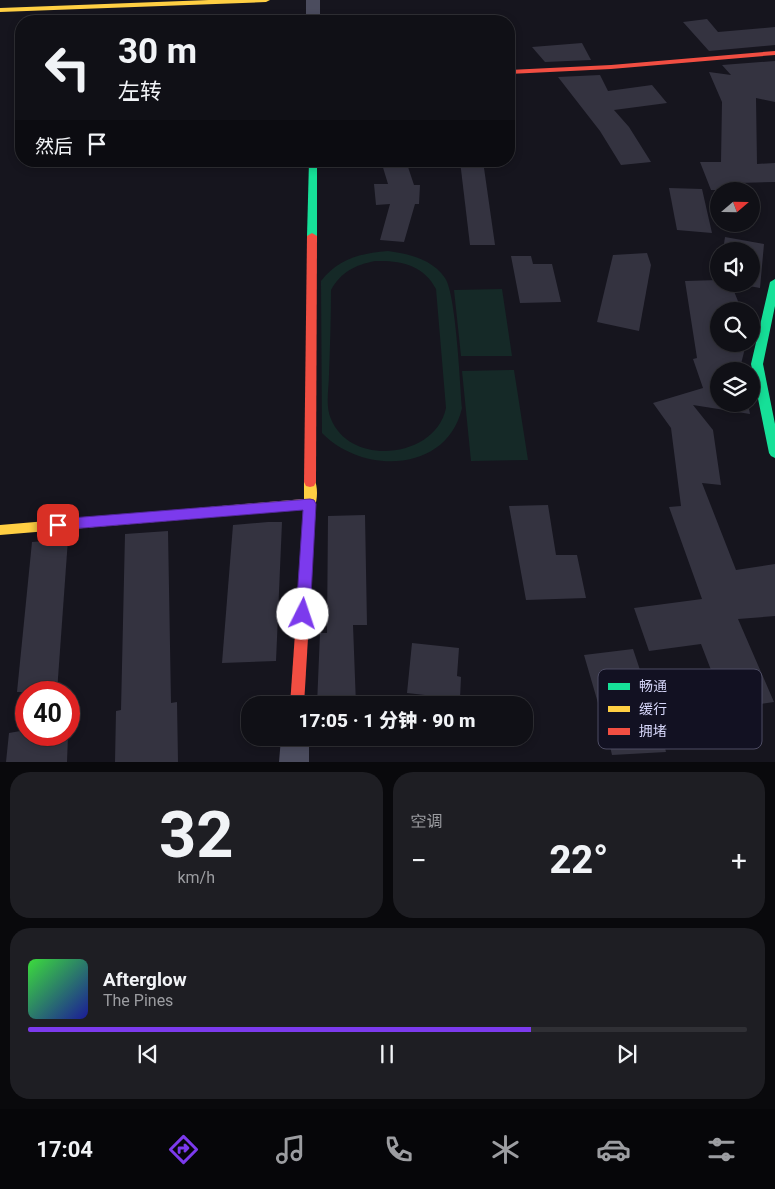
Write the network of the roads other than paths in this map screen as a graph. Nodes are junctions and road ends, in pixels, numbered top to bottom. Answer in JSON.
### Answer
{"nodes":[{"id":1,"x":266,"y":0,"type":"edge"},
{"id":2,"x":313,"y":0,"type":"edge"},
{"id":3,"x":0,"y":10,"type":"edge"},
{"id":4,"x":313,"y":15,"type":"edge"},
{"id":5,"x":775,"y":53,"type":"edge"},
{"id":6,"x":515,"y":72,"type":"edge"},
{"id":7,"x":313,"y":167,"type":"edge"},
{"id":8,"x":775,"y":282,"type":"edge"},
{"id":9,"x":775,"y":453,"type":"edge"},
{"id":10,"x":310,"y":504,"type":"junction"},
{"id":11,"x":0,"y":530,"type":"edge"},
{"id":12,"x":298,"y":696,"type":"edge"},
{"id":13,"x":295,"y":746,"type":"edge"},
{"id":14,"x":294,"y":762,"type":"edge"}],
"edges":[{"from":1,"to":3,"type":"street"},
{"from":2,"to":4,"type":"street"},
{"from":5,"to":6,"type":"street"},
{"from":7,"to":10,"type":"street"},
{"from":8,"to":9,"type":"street"},
{"from":10,"to":11,"type":"street"},
{"from":10,"to":12,"type":"street"},
{"from":13,"to":14,"type":"street"}]}
